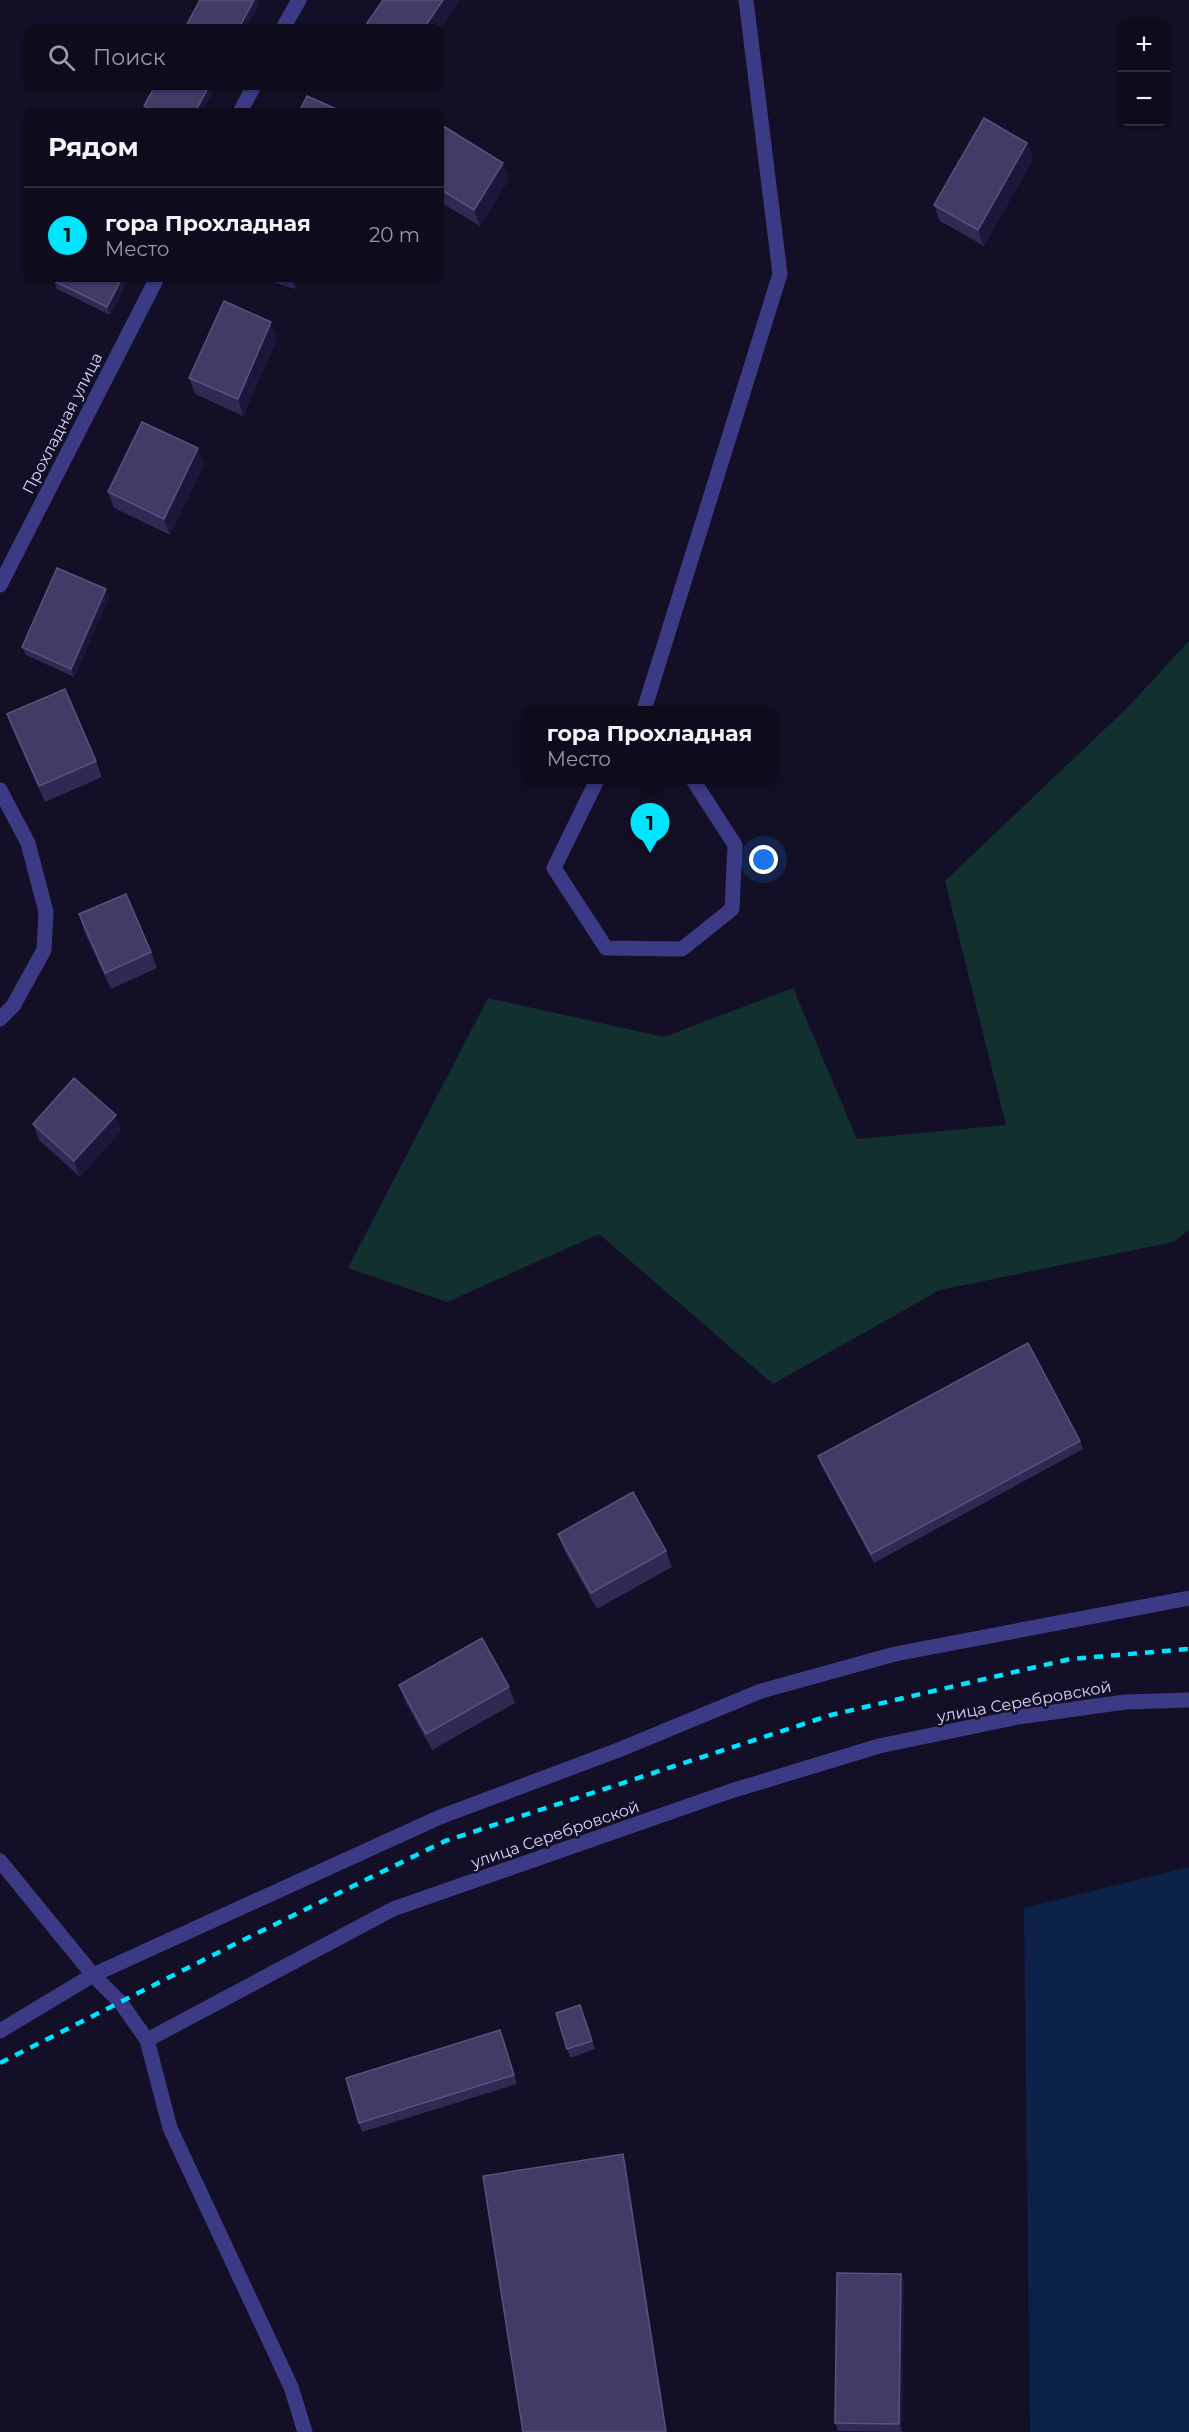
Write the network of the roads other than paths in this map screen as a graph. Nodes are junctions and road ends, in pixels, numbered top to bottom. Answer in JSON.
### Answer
{"nodes":[{"id":1,"x":299,"y":0,"type":"edge"},
{"id":2,"x":746,"y":0,"type":"edge"},
{"id":3,"x":285,"y":24,"type":"edge"},
{"id":4,"x":252,"y":90,"type":"edge"},
{"id":5,"x":242,"y":108,"type":"edge"},
{"id":6,"x":155,"y":282,"type":"edge"},
{"id":7,"x":0,"y":585,"type":"edge"},
{"id":8,"x":647,"y":706,"type":"edge"},
{"id":9,"x":595,"y":784,"type":"edge"},
{"id":10,"x":696,"y":784,"type":"edge"},
{"id":11,"x":0,"y":790,"type":"edge"},
{"id":12,"x":0,"y":1019,"type":"edge"},
{"id":13,"x":1189,"y":1598,"type":"edge"},
{"id":14,"x":1189,"y":1700,"type":"edge"},
{"id":15,"x":0,"y":1861,"type":"edge"},
{"id":16,"x":93,"y":1975,"type":"junction"},
{"id":17,"x":0,"y":2031,"type":"edge"},
{"id":18,"x":147,"y":2040,"type":"junction"},
{"id":19,"x":305,"y":2432,"type":"edge"}],
"edges":[{"from":1,"to":3,"type":"street"},
{"from":2,"to":8,"type":"street"},
{"from":4,"to":5,"type":"street"},
{"from":6,"to":7,"type":"street","name":"Прохладная улица"},
{"from":9,"to":10,"type":"street"},
{"from":11,"to":12,"type":"street"},
{"from":13,"to":16,"type":"street"},
{"from":14,"to":18,"type":"street","name":"улица Серебровской"},
{"from":15,"to":16,"type":"street"},
{"from":16,"to":17,"type":"street"},
{"from":16,"to":18,"type":"street"},
{"from":18,"to":19,"type":"street"}]}
